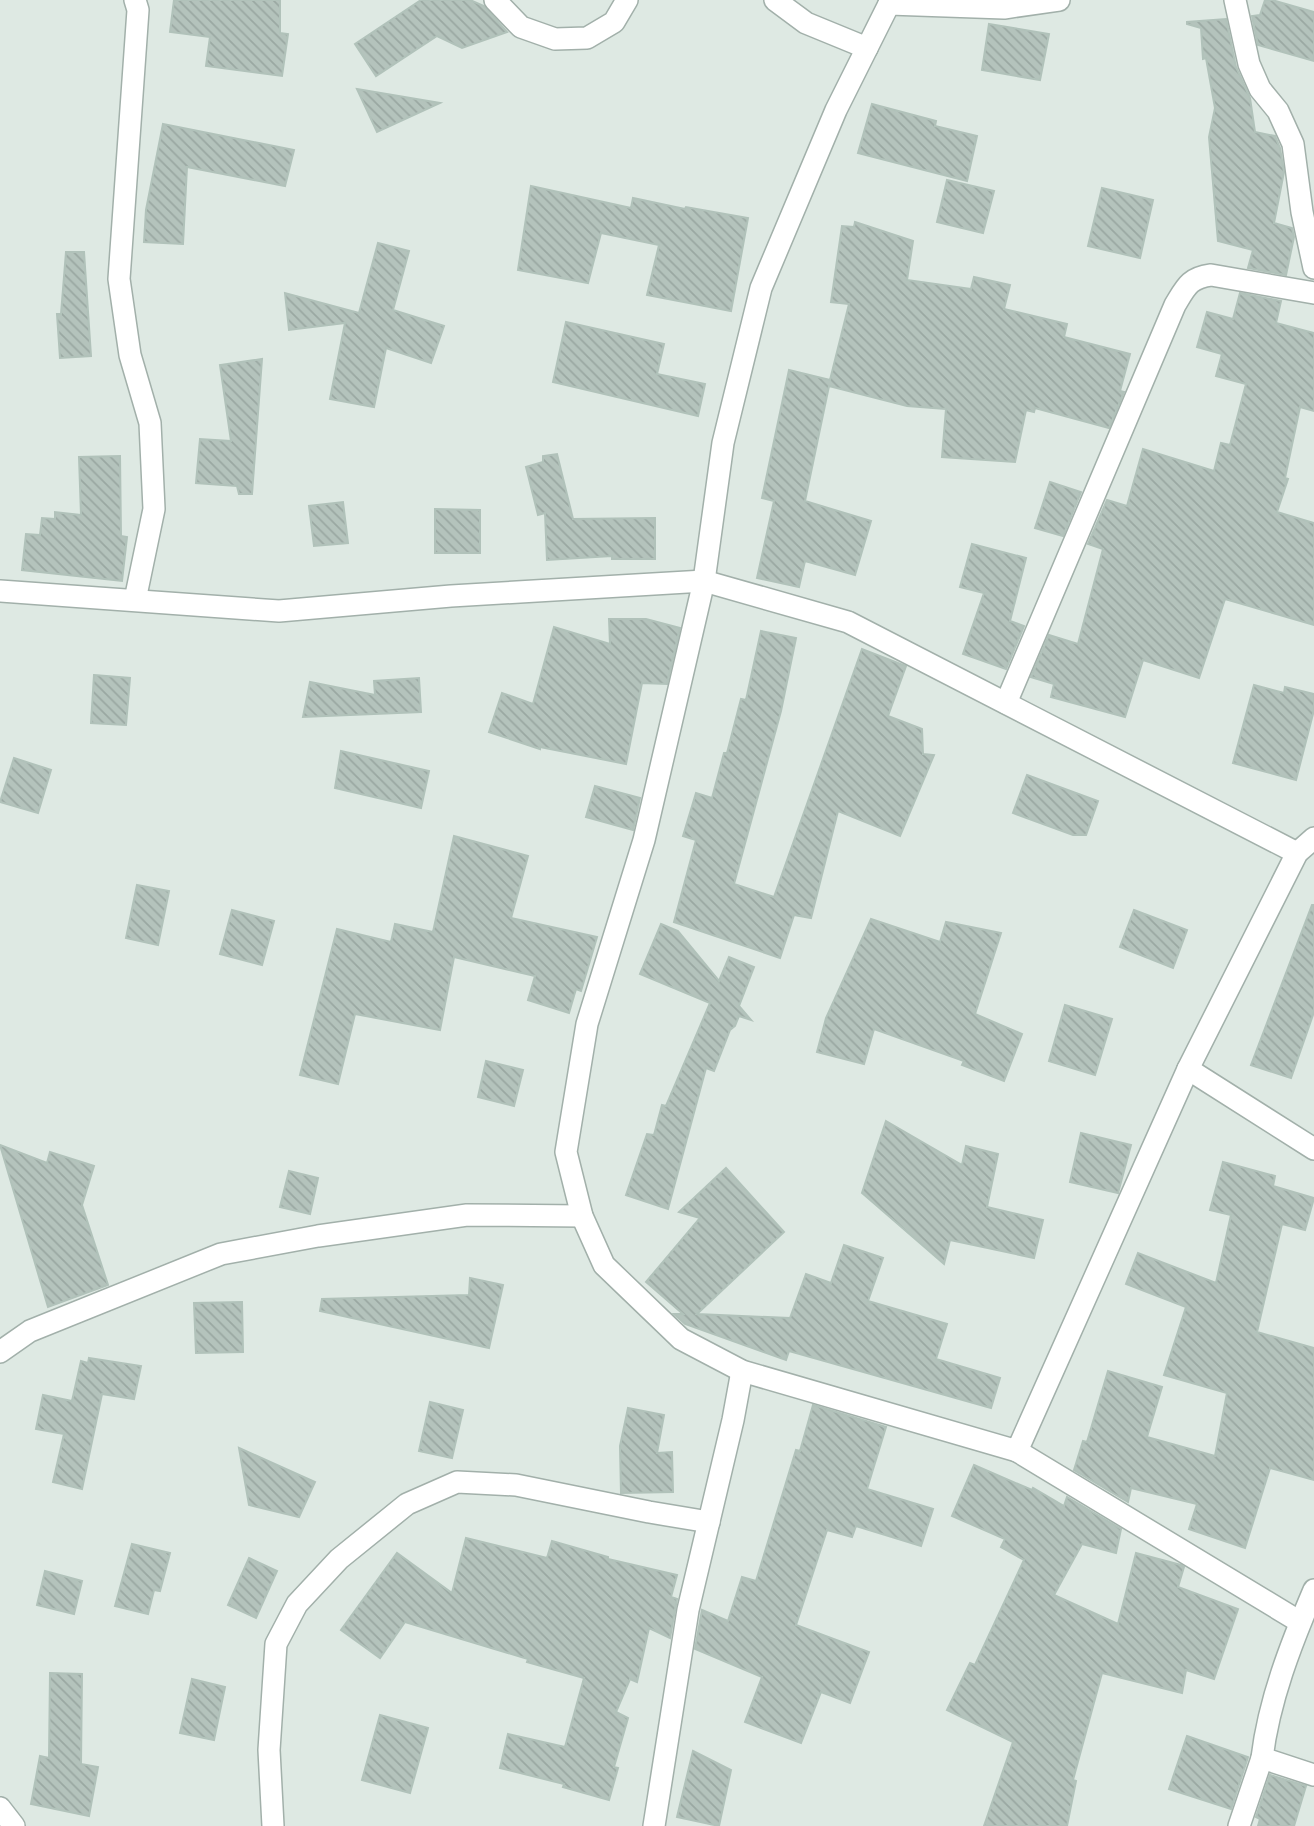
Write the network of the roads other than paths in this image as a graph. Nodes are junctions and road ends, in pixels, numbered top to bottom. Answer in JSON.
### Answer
{"nodes":[{"id":1,"x":135,"y":0,"type":"edge"},
{"id":2,"x":495,"y":0,"type":"edge"},
{"id":3,"x":627,"y":0,"type":"edge"},
{"id":4,"x":775,"y":0,"type":"edge"},
{"id":5,"x":1059,"y":0,"type":"edge"},
{"id":6,"x":1235,"y":0,"type":"edge"},
{"id":7,"x":890,"y":2,"type":"edge"},
{"id":8,"x":867,"y":48,"type":"junction"},
{"id":9,"x":1314,"y":268,"type":"edge"},
{"id":10,"x":1314,"y":293,"type":"edge"},
{"id":11,"x":704,"y":581,"type":"junction"},
{"id":12,"x":0,"y":591,"type":"edge"},
{"id":13,"x":135,"y":600,"type":"junction"},
{"id":14,"x":1006,"y":703,"type":"junction"},
{"id":15,"x":1314,"y":838,"type":"edge"},
{"id":16,"x":1297,"y":853,"type":"junction"},
{"id":17,"x":1188,"y":1069,"type":"junction"},
{"id":18,"x":1314,"y":1149,"type":"edge"},
{"id":19,"x":582,"y":1216,"type":"junction"},
{"id":20,"x":0,"y":1352,"type":"edge"},
{"id":21,"x":742,"y":1371,"type":"junction"},
{"id":22,"x":1017,"y":1451,"type":"junction"},
{"id":23,"x":709,"y":1522,"type":"junction"},
{"id":24,"x":1314,"y":1590,"type":"edge"},
{"id":25,"x":1300,"y":1622,"type":"junction"},
{"id":26,"x":1262,"y":1758,"type":"junction"},
{"id":27,"x":1314,"y":1775,"type":"edge"},
{"id":28,"x":0,"y":1808,"type":"edge"},
{"id":29,"x":14,"y":1826,"type":"edge"},
{"id":30,"x":273,"y":1826,"type":"edge"},
{"id":31,"x":654,"y":1826,"type":"edge"},
{"id":32,"x":1239,"y":1826,"type":"edge"}],
"edges":[{"from":1,"to":13,"type":"street"},
{"from":2,"to":3,"type":"street"},
{"from":4,"to":8,"type":"street"},
{"from":5,"to":7,"type":"street"},
{"from":6,"to":9,"type":"street"},
{"from":7,"to":8,"type":"street"},
{"from":8,"to":11,"type":"street"},
{"from":10,"to":14,"type":"street"},
{"from":11,"to":13,"type":"street"},
{"from":11,"to":14,"type":"street"},
{"from":11,"to":19,"type":"street"},
{"from":12,"to":13,"type":"street"},
{"from":14,"to":16,"type":"street"},
{"from":15,"to":16,"type":"street"},
{"from":16,"to":17,"type":"street"},
{"from":17,"to":18,"type":"street"},
{"from":17,"to":22,"type":"street"},
{"from":19,"to":20,"type":"street"},
{"from":19,"to":21,"type":"street"},
{"from":21,"to":22,"type":"street"},
{"from":21,"to":23,"type":"street"},
{"from":22,"to":25,"type":"street"},
{"from":23,"to":30,"type":"street"},
{"from":23,"to":31,"type":"street"},
{"from":24,"to":25,"type":"street"},
{"from":25,"to":26,"type":"street"},
{"from":26,"to":27,"type":"street"},
{"from":26,"to":32,"type":"street"},
{"from":28,"to":29,"type":"street"}]}
